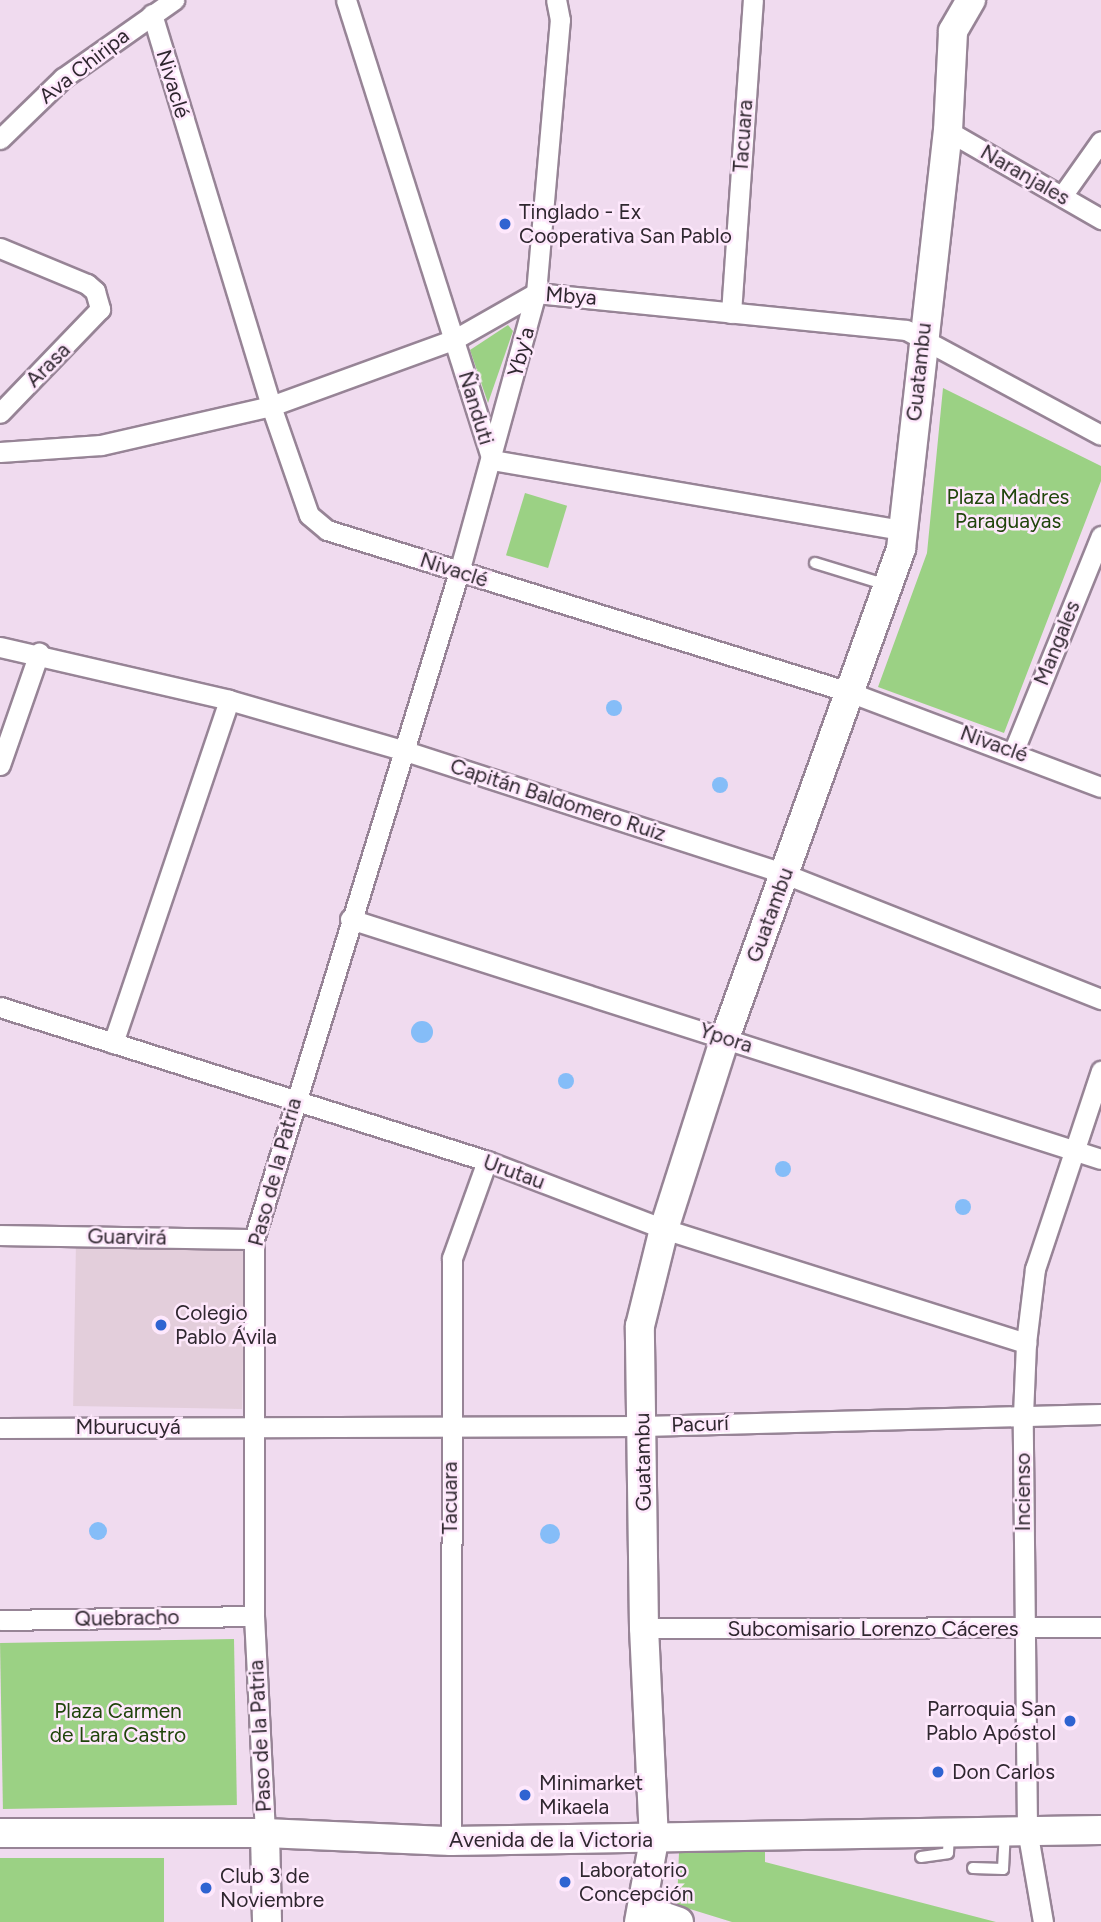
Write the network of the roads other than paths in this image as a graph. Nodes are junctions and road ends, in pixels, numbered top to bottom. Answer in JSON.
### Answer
{"nodes":[{"id":1,"x":174,"y":0,"type":"edge"},
{"id":2,"x":346,"y":0,"type":"edge"},
{"id":3,"x":556,"y":0,"type":"edge"},
{"id":4,"x":752,"y":0,"type":"edge"},
{"id":5,"x":971,"y":0,"type":"edge"},
{"id":6,"x":152,"y":13,"type":"junction"},
{"id":7,"x":948,"y":131,"type":"junction"},
{"id":8,"x":0,"y":139,"type":"edge"},
{"id":9,"x":1101,"y":141,"type":"edge"},
{"id":10,"x":1062,"y":196,"type":"junction"},
{"id":11,"x":1101,"y":219,"type":"edge"},
{"id":12,"x":0,"y":248,"type":"edge"},
{"id":13,"x":536,"y":293,"type":"junction"},
{"id":14,"x":731,"y":313,"type":"junction"},
{"id":15,"x":922,"y":337,"type":"junction"},
{"id":16,"x":455,"y":339,"type":"junction"},
{"id":17,"x":271,"y":406,"type":"junction"},
{"id":18,"x":0,"y":413,"type":"edge"},
{"id":19,"x":1101,"y":435,"type":"edge"},
{"id":20,"x":0,"y":452,"type":"edge"},
{"id":21,"x":492,"y":460,"type":"junction"},
{"id":22,"x":902,"y":530,"type":"junction"},
{"id":23,"x":1101,"y":536,"type":"edge"},
{"id":24,"x":815,"y":563,"type":"dead end"},
{"id":25,"x":459,"y":572,"type":"junction"},
{"id":26,"x":888,"y":585,"type":"junction"},
{"id":27,"x":0,"y":647,"type":"edge"},
{"id":28,"x":38,"y":653,"type":"junction"},
{"id":29,"x":849,"y":692,"type":"junction"},
{"id":30,"x":229,"y":700,"type":"junction"},
{"id":31,"x":402,"y":750,"type":"junction"},
{"id":32,"x":1014,"y":750,"type":"junction"},
{"id":33,"x":0,"y":765,"type":"edge"},
{"id":34,"x":1101,"y":786,"type":"edge"},
{"id":35,"x":785,"y":874,"type":"junction"},
{"id":36,"x":350,"y":919,"type":"junction"},
{"id":37,"x":1101,"y":999,"type":"edge"},
{"id":38,"x":0,"y":1007,"type":"edge"},
{"id":39,"x":725,"y":1038,"type":"junction"},
{"id":40,"x":113,"y":1043,"type":"junction"},
{"id":41,"x":1101,"y":1071,"type":"edge"},
{"id":42,"x":294,"y":1101,"type":"junction"},
{"id":43,"x":1072,"y":1150,"type":"junction"},
{"id":44,"x":1101,"y":1159,"type":"edge"},
{"id":45,"x":486,"y":1161,"type":"junction"},
{"id":46,"x":664,"y":1229,"type":"junction"},
{"id":47,"x":0,"y":1235,"type":"edge"},
{"id":48,"x":254,"y":1239,"type":"junction"},
{"id":49,"x":1026,"y":1343,"type":"junction"},
{"id":50,"x":1101,"y":1414,"type":"edge"},
{"id":51,"x":1023,"y":1415,"type":"junction"},
{"id":52,"x":450,"y":1426,"type":"junction"},
{"id":53,"x":643,"y":1426,"type":"junction"},
{"id":54,"x":257,"y":1427,"type":"junction"},
{"id":55,"x":0,"y":1428,"type":"edge"},
{"id":56,"x":254,"y":1616,"type":"junction"},
{"id":57,"x":0,"y":1620,"type":"edge"},
{"id":58,"x":1101,"y":1627,"type":"edge"},
{"id":59,"x":644,"y":1628,"type":"junction"},
{"id":60,"x":1024,"y":1630,"type":"junction"},
{"id":61,"x":1016,"y":1829,"type":"junction"},
{"id":62,"x":949,"y":1830,"type":"junction"},
{"id":63,"x":1101,"y":1830,"type":"edge"},
{"id":64,"x":0,"y":1833,"type":"edge"},
{"id":65,"x":265,"y":1833,"type":"junction"},
{"id":66,"x":654,"y":1840,"type":"junction"},
{"id":67,"x":451,"y":1841,"type":"junction"},
{"id":68,"x":921,"y":1857,"type":"dead end"},
{"id":69,"x":973,"y":1868,"type":"dead end"},
{"id":70,"x":640,"y":1916,"type":"edge"},
{"id":71,"x":267,"y":1922,"type":"edge"},
{"id":72,"x":679,"y":1922,"type":"edge"},
{"id":73,"x":1043,"y":1922,"type":"edge"}],
"edges":[{"from":1,"to":6,"type":"street","name":"Ava Chiripa"},
{"from":2,"to":16,"type":"street","name":"Ñanduti"},
{"from":3,"to":13,"type":"street","name":"Yby'a"},
{"from":4,"to":14,"type":"street","name":"Tacuara"},
{"from":5,"to":7,"type":"street","name":"Guatambu"},
{"from":6,"to":8,"type":"street","name":"Ava Chiripa"},
{"from":6,"to":17,"type":"street","name":"Nivaclé"},
{"from":7,"to":10,"type":"street","name":"Naranjales"},
{"from":7,"to":15,"type":"street","name":"Guatambu"},
{"from":9,"to":10,"type":"street"},
{"from":10,"to":11,"type":"street","name":"Naranjales"},
{"from":12,"to":18,"type":"street","name":"Arasa"},
{"from":13,"to":14,"type":"street","name":"Mbya"},
{"from":13,"to":16,"type":"street","name":"Mbya"},
{"from":13,"to":21,"type":"street","name":"Yby'a"},
{"from":14,"to":15,"type":"street","name":"Mbya"},
{"from":15,"to":19,"type":"street","name":"Mbya"},
{"from":15,"to":22,"type":"street","name":"Guatambu"},
{"from":16,"to":17,"type":"street","name":"Mbya"},
{"from":16,"to":21,"type":"street","name":"Ñanduti"},
{"from":17,"to":20,"type":"street","name":"Mbya"},
{"from":17,"to":25,"type":"street","name":"Nivaclé"},
{"from":21,"to":22,"type":"street","name":"Ñanduti"},
{"from":21,"to":25,"type":"street","name":"Yby'a"},
{"from":22,"to":26,"type":"street","name":"Guatambu"},
{"from":23,"to":32,"type":"street","name":"Mangales"},
{"from":24,"to":26,"type":"lane"},
{"from":25,"to":29,"type":"street","name":"Nivaclé"},
{"from":25,"to":31,"type":"street","name":"Paso de la Patria"},
{"from":26,"to":29,"type":"street","name":"Guatambu"},
{"from":27,"to":28,"type":"street","name":"Capitán Baldomero Ruiz"},
{"from":28,"to":30,"type":"street","name":"Capitán Baldomero Ruiz"},
{"from":28,"to":33,"type":"street"},
{"from":29,"to":32,"type":"street","name":"Nivaclé"},
{"from":29,"to":35,"type":"street","name":"Guatambu"},
{"from":30,"to":31,"type":"street","name":"Capitán Baldomero Ruiz"},
{"from":30,"to":40,"type":"street"},
{"from":31,"to":35,"type":"street","name":"Capitán Baldomero Ruiz"},
{"from":31,"to":36,"type":"street","name":"Paso de la Patria"},
{"from":32,"to":34,"type":"street","name":"Nivaclé"},
{"from":35,"to":37,"type":"street","name":"Capitán Baldomero Ruiz"},
{"from":35,"to":39,"type":"street","name":"Guatambu"},
{"from":36,"to":39,"type":"street","name":"Ypora"},
{"from":36,"to":42,"type":"street","name":"Paso de la Patria"},
{"from":38,"to":40,"type":"street","name":"Urutau"},
{"from":39,"to":43,"type":"street","name":"Ypora"},
{"from":39,"to":46,"type":"street","name":"Guatambu"},
{"from":40,"to":42,"type":"street","name":"Urutau"},
{"from":41,"to":43,"type":"street","name":"Incienso"},
{"from":42,"to":45,"type":"street","name":"Urutau"},
{"from":42,"to":48,"type":"street","name":"Paso de la Patria"},
{"from":43,"to":44,"type":"street","name":"Ypora"},
{"from":43,"to":49,"type":"street","name":"Incienso"},
{"from":45,"to":46,"type":"street","name":"Urutau"},
{"from":45,"to":52,"type":"street","name":"Tacuara"},
{"from":46,"to":49,"type":"street","name":"Urutau"},
{"from":46,"to":53,"type":"street","name":"Guatambu"},
{"from":47,"to":48,"type":"street","name":"Guarvirá"},
{"from":48,"to":54,"type":"street","name":"Paso de la Patria"},
{"from":49,"to":51,"type":"street","name":"Incienso"},
{"from":50,"to":51,"type":"street","name":"Pacurí"},
{"from":51,"to":53,"type":"street","name":"Pacurí"},
{"from":51,"to":60,"type":"street","name":"Incienso"},
{"from":52,"to":53,"type":"street","name":"Pacurí"},
{"from":52,"to":54,"type":"street","name":"Pacurí"},
{"from":52,"to":67,"type":"street","name":"Tacuara"},
{"from":53,"to":59,"type":"street","name":"Guatambu"},
{"from":54,"to":55,"type":"street","name":"Mburucuyá"},
{"from":54,"to":56,"type":"street","name":"Paso de la Patria"},
{"from":56,"to":57,"type":"street","name":"Quebracho"},
{"from":56,"to":65,"type":"street","name":"Paso de la Patria"},
{"from":58,"to":60,"type":"street","name":"Subcomisario Lorenzo Cáceres"},
{"from":59,"to":60,"type":"street","name":"Subcomisario Lorenzo Cáceres"},
{"from":59,"to":66,"type":"street","name":"Guatambu"},
{"from":60,"to":61,"type":"street","name":"Incienso"},
{"from":61,"to":62,"type":"street","name":"Avenida de la Victoria"},
{"from":61,"to":63,"type":"street","name":"Avenida de la Victoria"},
{"from":61,"to":69,"type":"lane"},
{"from":61,"to":73,"type":"street","name":"Incienso"},
{"from":62,"to":66,"type":"street","name":"Avenida de la Victoria"},
{"from":62,"to":68,"type":"lane"},
{"from":64,"to":65,"type":"street","name":"Avenida de la Victoria"},
{"from":65,"to":67,"type":"street","name":"Avenida de la Victoria"},
{"from":65,"to":71,"type":"street","name":"Paso de la Patria"},
{"from":66,"to":67,"type":"street","name":"Avenida de la Victoria"},
{"from":66,"to":70,"type":"street","name":"Guatambu"},
{"from":70,"to":72,"type":"street"}]}
